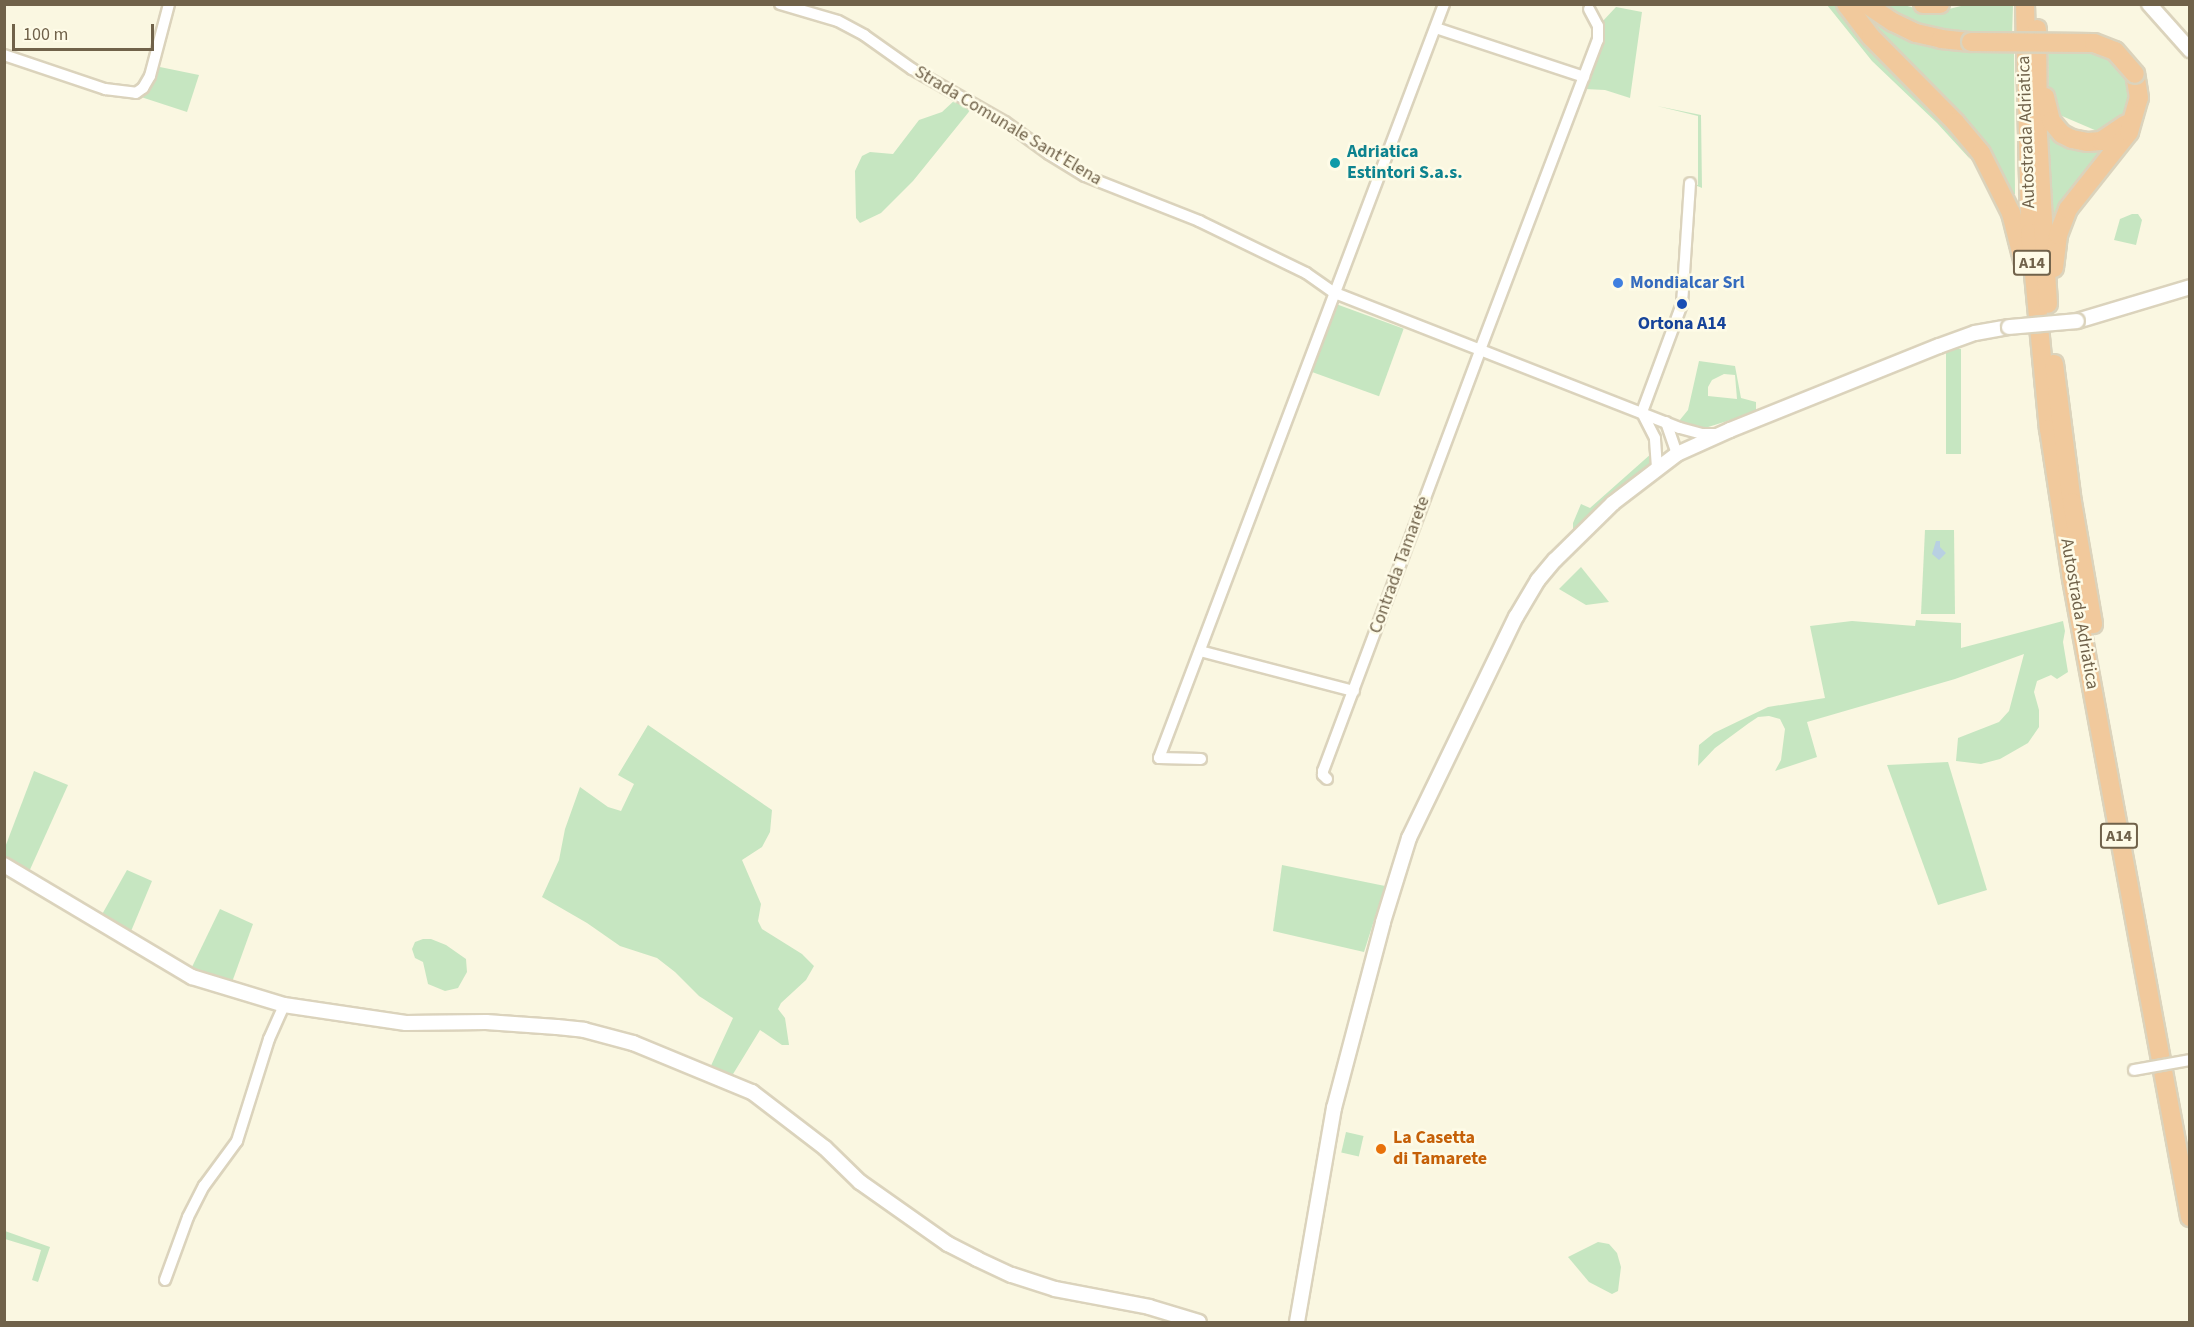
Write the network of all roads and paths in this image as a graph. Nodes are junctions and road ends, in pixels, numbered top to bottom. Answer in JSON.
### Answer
{"nodes":[{"id":1,"x":169,"y":4,"type":"edge"},
{"id":2,"x":780,"y":4,"type":"edge"},
{"id":3,"x":1444,"y":4,"type":"edge"},
{"id":4,"x":1846,"y":4,"type":"edge"},
{"id":5,"x":1866,"y":4,"type":"edge"},
{"id":6,"x":1923,"y":4,"type":"edge"},
{"id":7,"x":1940,"y":4,"type":"edge"},
{"id":8,"x":2025,"y":4,"type":"edge"},
{"id":9,"x":2037,"y":4,"type":"edge"},
{"id":10,"x":2149,"y":4,"type":"edge"},
{"id":11,"x":1589,"y":9,"type":"dead end"},
{"id":12,"x":1436,"y":28,"type":"junction"},
{"id":13,"x":2190,"y":50,"type":"edge"},
{"id":14,"x":4,"y":55,"type":"edge"},
{"id":15,"x":1584,"y":77,"type":"junction"},
{"id":16,"x":2038,"y":82,"type":"junction"},
{"id":17,"x":2134,"y":117,"type":"junction"},
{"id":18,"x":1690,"y":183,"type":"dead end"},
{"id":19,"x":2190,"y":287,"type":"edge"},
{"id":20,"x":1335,"y":293,"type":"junction"},
{"id":21,"x":2049,"y":317,"type":"junction"},
{"id":22,"x":1480,"y":350,"type":"junction"},
{"id":23,"x":2044,"y":390,"type":"junction"},
{"id":24,"x":1642,"y":412,"type":"junction"},
{"id":25,"x":1666,"y":422,"type":"junction"},
{"id":26,"x":1721,"y":434,"type":"junction"},
{"id":27,"x":1655,"y":438,"type":"junction"},
{"id":28,"x":1677,"y":454,"type":"junction"},
{"id":29,"x":1657,"y":468,"type":"junction"},
{"id":30,"x":1200,"y":651,"type":"junction"},
{"id":31,"x":1354,"y":691,"type":"junction"},
{"id":32,"x":1201,"y":759,"type":"dead end"},
{"id":33,"x":1327,"y":779,"type":"dead end"},
{"id":34,"x":4,"y":865,"type":"edge"},
{"id":35,"x":284,"y":1005,"type":"junction"},
{"id":36,"x":2190,"y":1060,"type":"edge"},
{"id":37,"x":2134,"y":1070,"type":"dead end"},
{"id":38,"x":2184,"y":1139,"type":"edge"},
{"id":39,"x":2190,"y":1217,"type":"edge"},
{"id":40,"x":165,"y":1280,"type":"dead end"},
{"id":41,"x":1199,"y":1323,"type":"edge"},
{"id":42,"x":1297,"y":1323,"type":"edge"}],
"edges":[{"from":1,"to":14,"type":"street"},
{"from":2,"to":20,"type":"street","name":"Strada Comunale Sant'Elena"},
{"from":3,"to":12,"type":"street"},
{"from":4,"to":23,"type":"highway"},
{"from":5,"to":17,"type":"highway","bridge":true},
{"from":6,"to":7,"type":"highway"},
{"from":8,"to":23,"type":"highway","name":"Autostrada Adriatica","number":"A14"},
{"from":9,"to":16,"type":"highway","name":"Autostrada Adriatica","number":"A14"},
{"from":10,"to":13,"type":"main road"},
{"from":11,"to":15,"type":"street","name":"Contrada Tamarete"},
{"from":12,"to":15,"type":"street"},
{"from":12,"to":20,"type":"street"},
{"from":15,"to":22,"type":"street","name":"Contrada Tamarete"},
{"from":16,"to":17,"type":"highway"},
{"from":16,"to":21,"type":"highway","name":"Autostrada Adriatica","number":"A14"},
{"from":17,"to":21,"type":"highway"},
{"from":18,"to":24,"type":"street"},
{"from":19,"to":26,"type":"main road","bridge":true},
{"from":20,"to":22,"type":"street","name":"Strada Comunale Sant'Elena"},
{"from":20,"to":30,"type":"street"},
{"from":21,"to":38,"type":"highway","name":"Autostrada Adriatica","number":"A14"},
{"from":22,"to":24,"type":"street","name":"Strada Comunale Sant'Elena"},
{"from":22,"to":31,"type":"street","name":"Contrada Tamarete"},
{"from":23,"to":38,"type":"highway","name":"Autostrada Adriatica","number":"A14"},
{"from":24,"to":25,"type":"street","name":"Strada Comunale Sant'Elena"},
{"from":24,"to":27,"type":"street"},
{"from":25,"to":26,"type":"street","name":"Strada Comunale Sant'Elena"},
{"from":25,"to":28,"type":"street"},
{"from":26,"to":28,"type":"main road"},
{"from":27,"to":28,"type":"street"},
{"from":27,"to":29,"type":"street"},
{"from":28,"to":29,"type":"main road"},
{"from":29,"to":42,"type":"main road"},
{"from":30,"to":31,"type":"street"},
{"from":30,"to":32,"type":"street"},
{"from":31,"to":33,"type":"street","name":"Contrada Tamarete"},
{"from":34,"to":35,"type":"main road"},
{"from":35,"to":40,"type":"street"},
{"from":35,"to":41,"type":"main road"},
{"from":36,"to":37,"type":"street","bridge":true},
{"from":38,"to":39,"type":"highway","name":"Autostrada Adriatica","number":"A14"}]}
